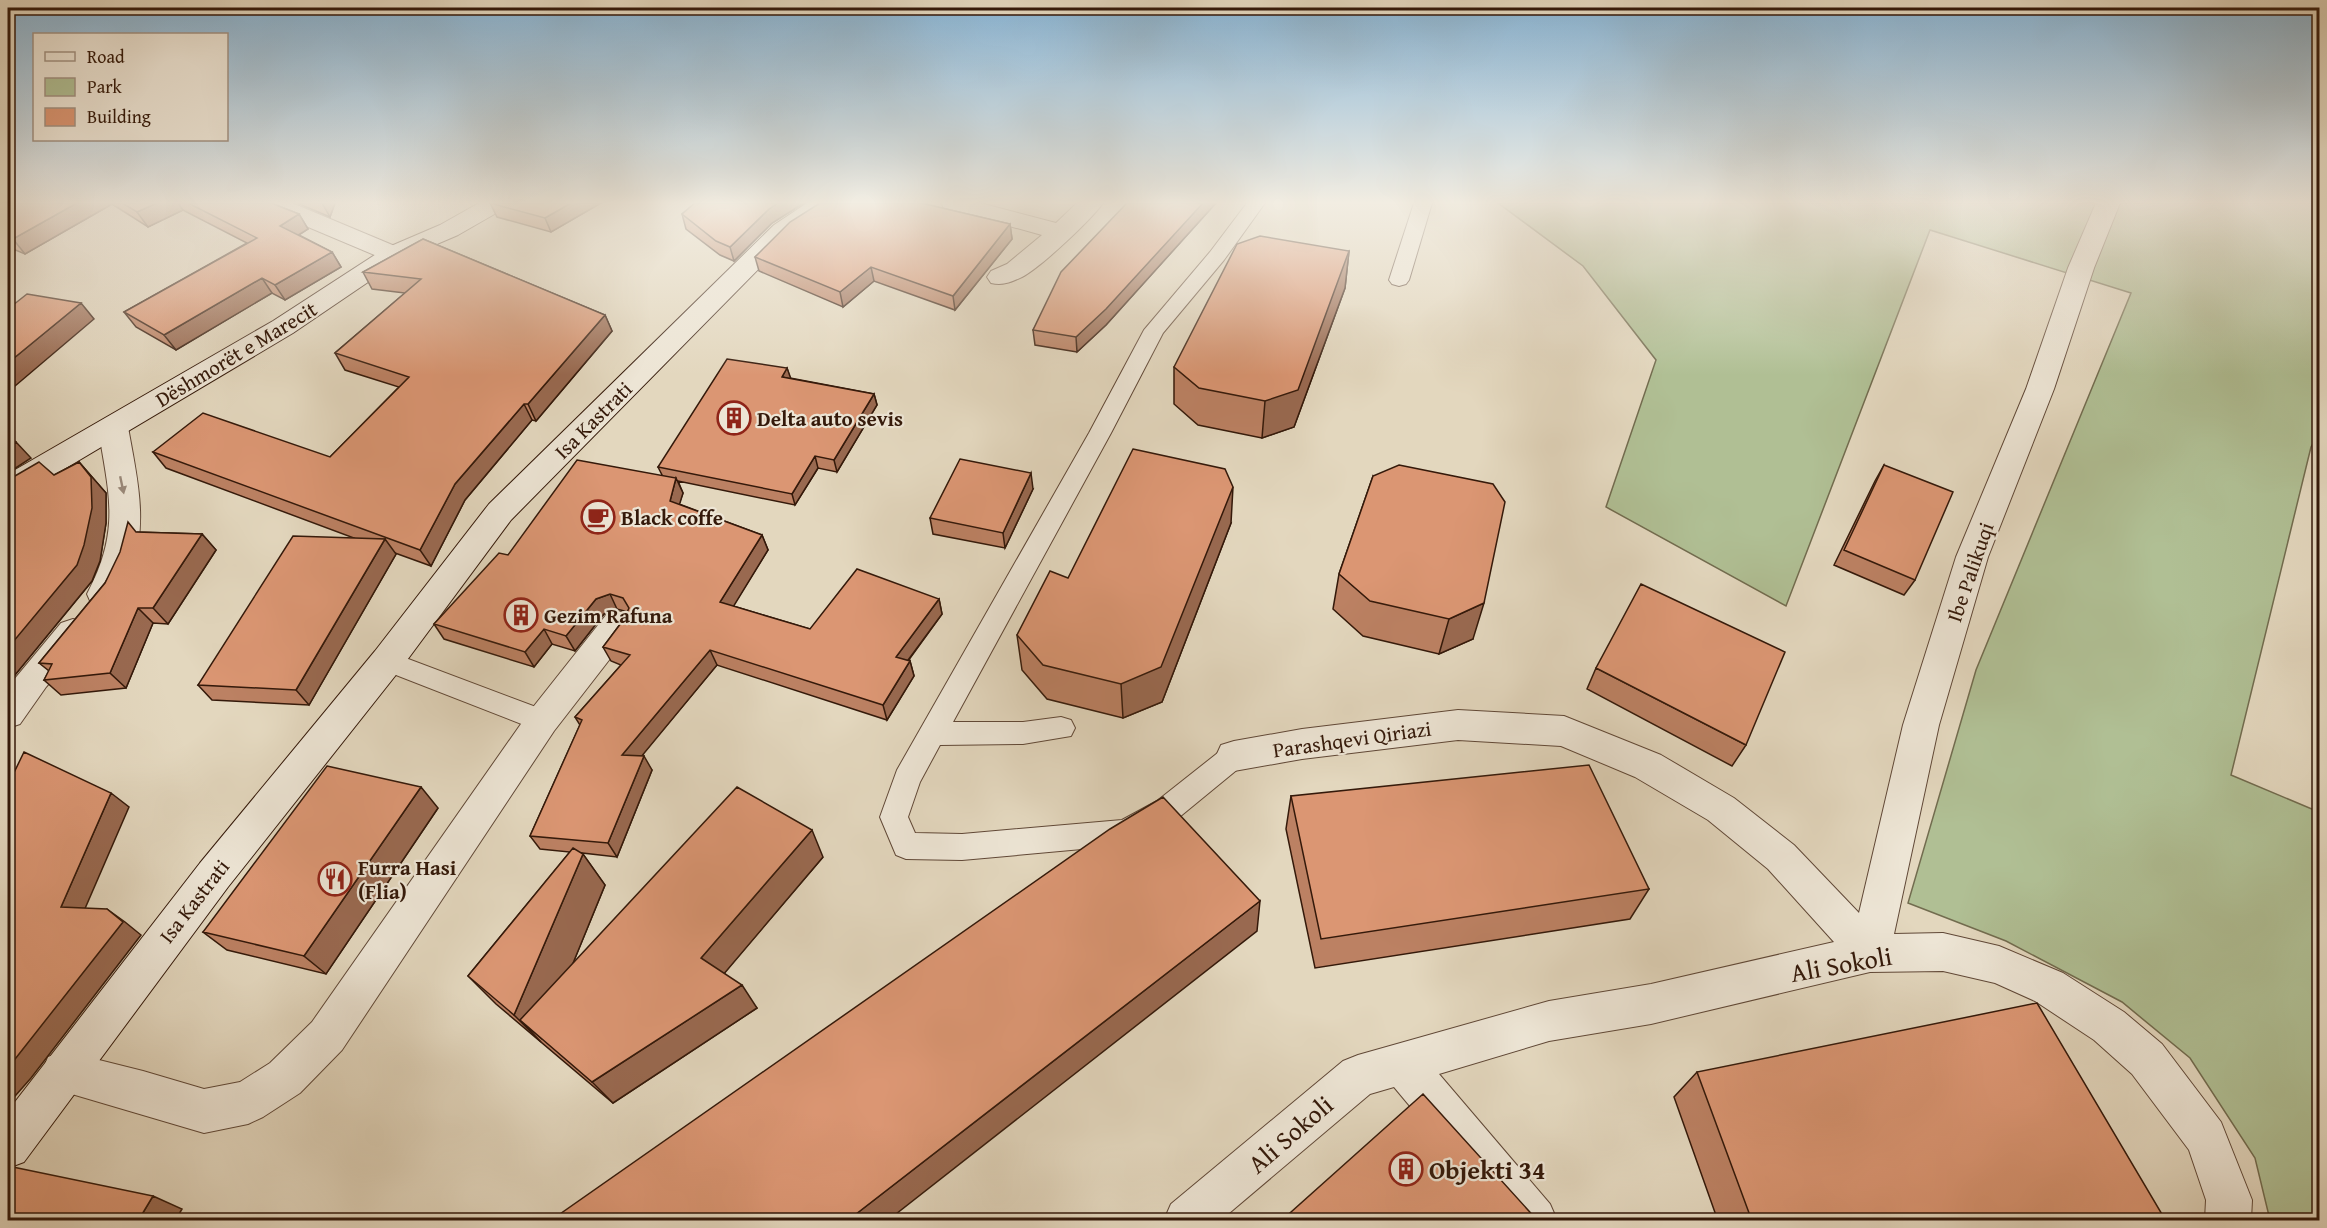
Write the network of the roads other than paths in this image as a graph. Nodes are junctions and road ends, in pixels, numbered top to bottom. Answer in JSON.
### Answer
{"nodes":[{"id":1,"x":384,"y":260,"type":"edge"},
{"id":2,"x":753,"y":260,"type":"edge"},
{"id":3,"x":1028,"y":260,"type":"edge"},
{"id":4,"x":1214,"y":260,"type":"edge"},
{"id":5,"x":1405,"y":260,"type":"edge"},
{"id":6,"x":2084,"y":260,"type":"edge"},
{"id":7,"x":1000,"y":277,"type":"dead end"},
{"id":8,"x":1399,"y":280,"type":"dead end"},
{"id":9,"x":113,"y":427,"type":"junction"},
{"id":10,"x":8,"y":488,"type":"edge"},
{"id":11,"x":618,"y":624,"type":"edge"},
{"id":12,"x":387,"y":661,"type":"junction"},
{"id":13,"x":8,"y":714,"type":"edge"},
{"id":14,"x":542,"y":721,"type":"junction"},
{"id":15,"x":1062,"y":728,"type":"dead end"},
{"id":16,"x":932,"y":734,"type":"junction"},
{"id":17,"x":1234,"y":756,"type":"joint"},
{"id":18,"x":1126,"y":832,"type":"junction"},
{"id":19,"x":1078,"y":865,"type":"edge"},
{"id":20,"x":1870,"y":953,"type":"junction"},
{"id":21,"x":1402,"y":1063,"type":"junction"},
{"id":22,"x":63,"y":1072,"type":"junction"},
{"id":23,"x":8,"y":1146,"type":"edge"},
{"id":24,"x":1187,"y":1221,"type":"edge"},
{"id":25,"x":1534,"y":1221,"type":"edge"},
{"id":26,"x":2228,"y":1221,"type":"edge"}],
"edges":[{"from":1,"to":9,"type":"street","name":"Dëshmorët e Marecit"},
{"from":2,"to":12,"type":"street","name":"Isa Kastrati"},
{"from":3,"to":7,"type":"street"},
{"from":4,"to":16,"type":"lane","name":"Parashqevi Qiriazi"},
{"from":5,"to":8,"type":"lane"},
{"from":6,"to":20,"type":"street","name":"Ibe Palikuqi"},
{"from":9,"to":10,"type":"street","name":"Dëshmorët e Marecit"},
{"from":9,"to":13,"type":"street","one_way":true},
{"from":11,"to":14,"type":"street"},
{"from":12,"to":14,"type":"lane"},
{"from":12,"to":22,"type":"street","name":"Isa Kastrati"},
{"from":14,"to":22,"type":"street"},
{"from":15,"to":16,"type":"lane"},
{"from":16,"to":18,"type":"lane","name":"Parashqevi Qiriazi"},
{"from":17,"to":18,"type":"lane","name":"Parashqevi Qiriazi"},
{"from":17,"to":20,"type":"street","name":"Parashqevi Qiriazi"},
{"from":18,"to":19,"type":"lane"},
{"from":20,"to":21,"type":"street","name":"Ali Sokoli"},
{"from":20,"to":26,"type":"street","name":"Ali Sokoli"},
{"from":21,"to":24,"type":"street","name":"Ali Sokoli"},
{"from":21,"to":25,"type":"street"},
{"from":22,"to":23,"type":"street","name":"Isa Kastrati"}]}
